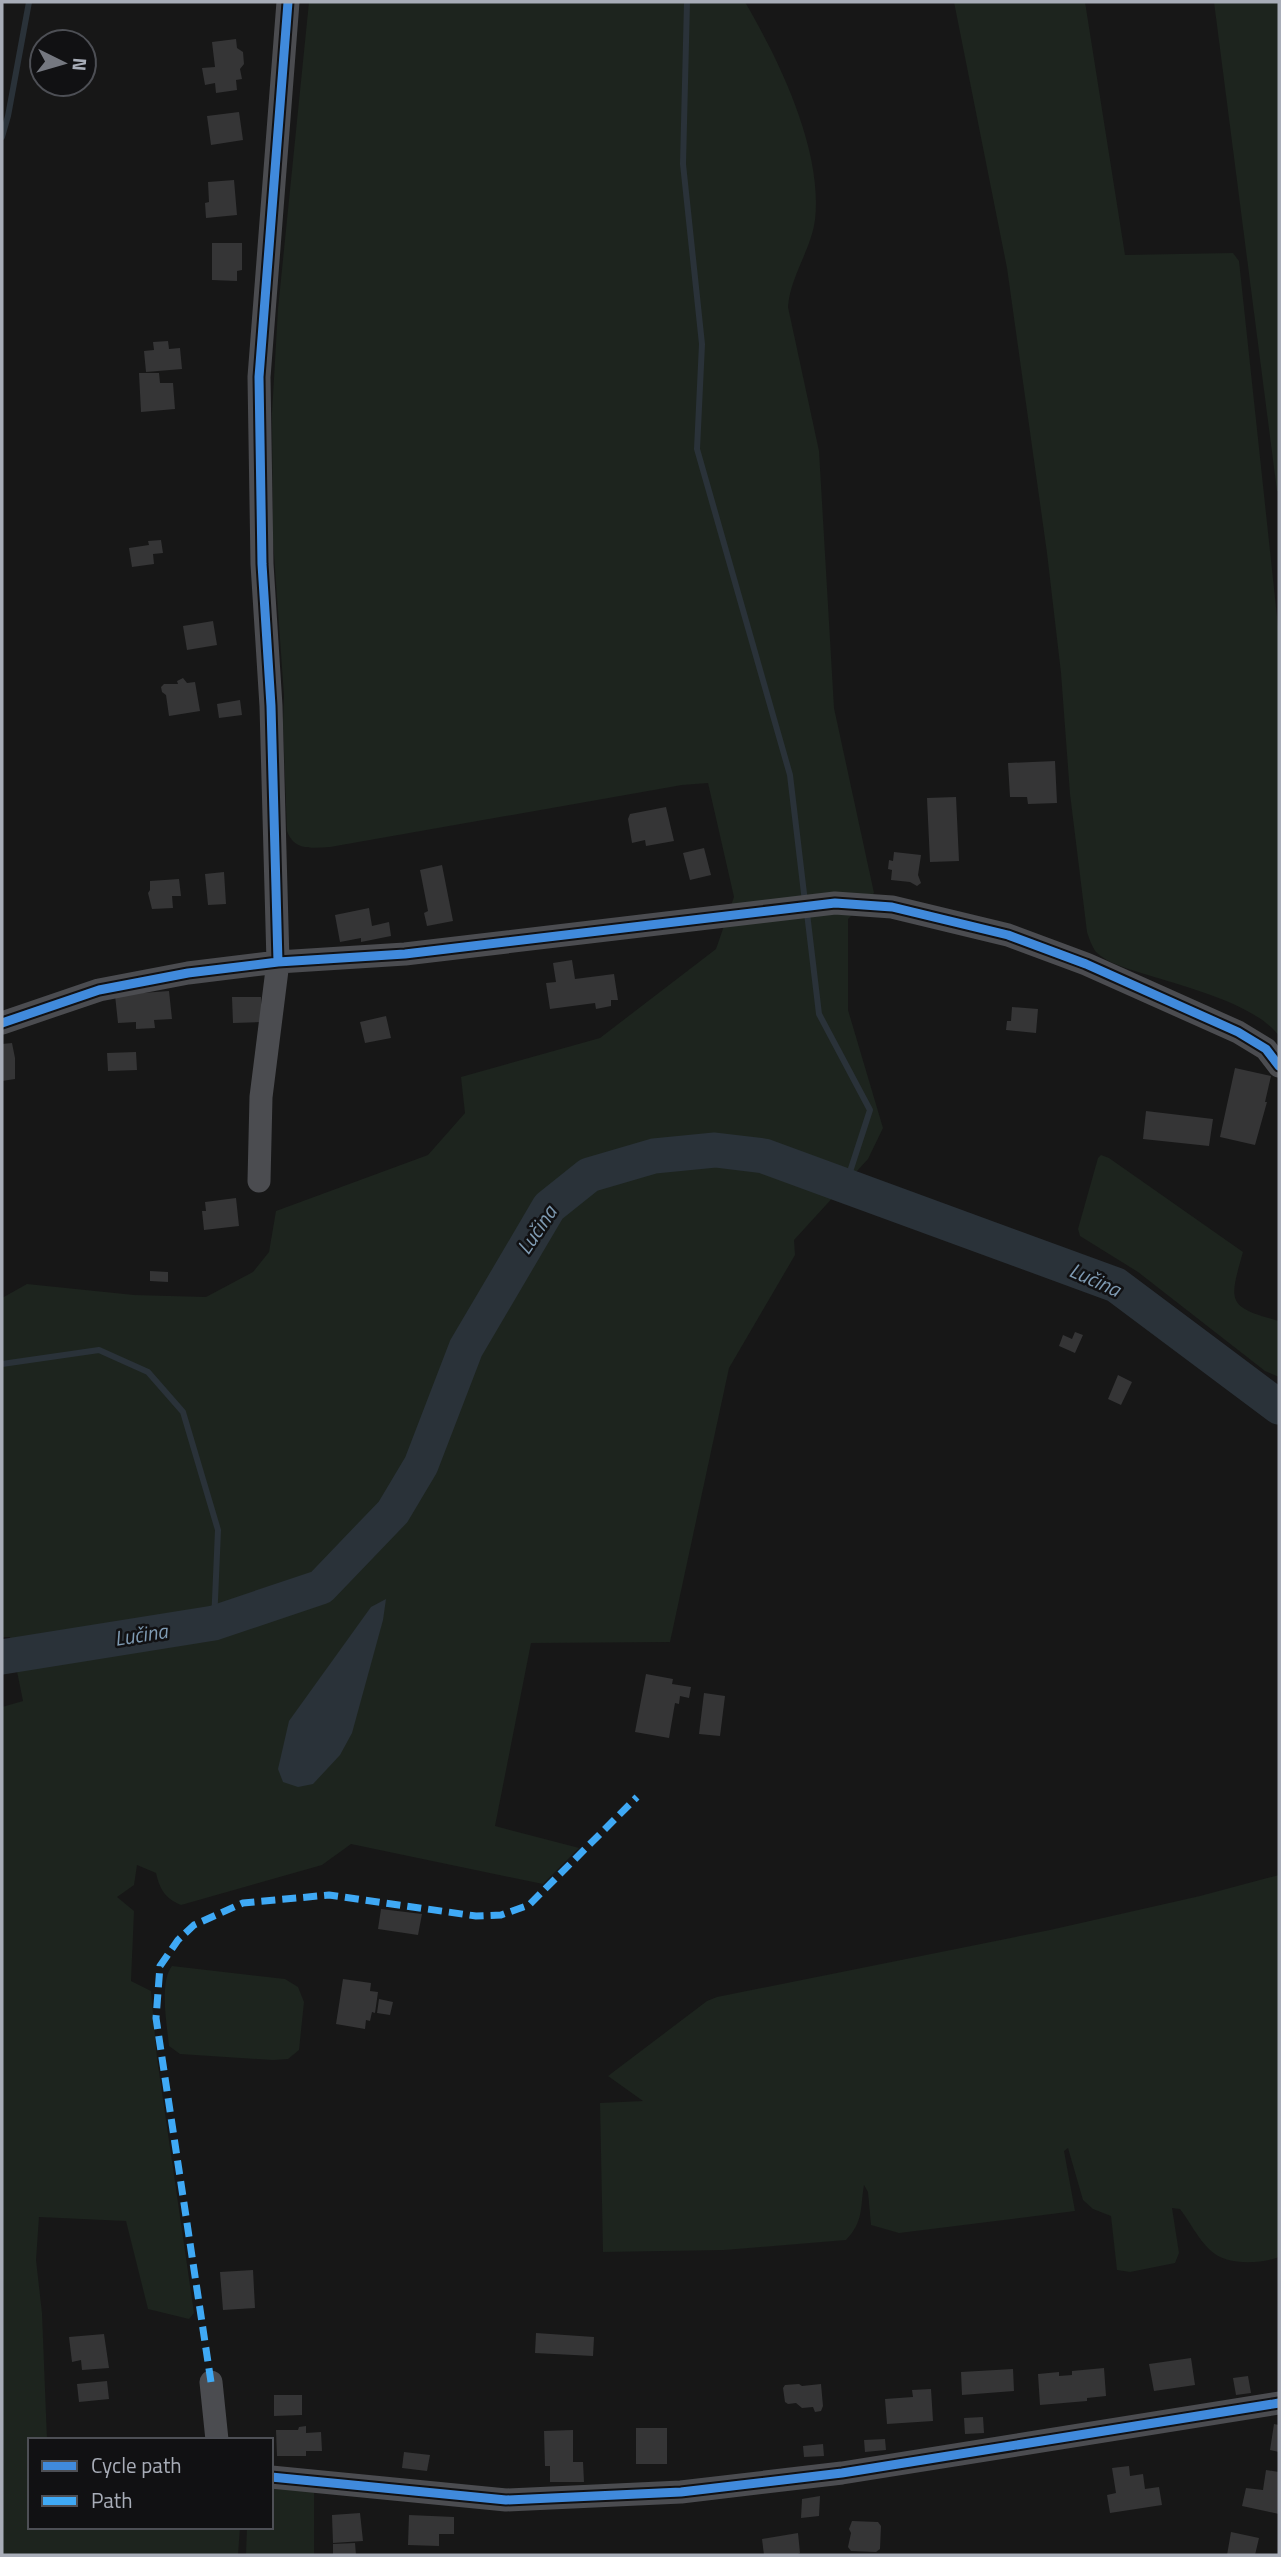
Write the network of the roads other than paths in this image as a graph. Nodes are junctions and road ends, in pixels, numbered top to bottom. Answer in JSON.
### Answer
{"nodes":[{"id":1,"x":288,"y":2,"type":"edge"},
{"id":2,"x":278,"y":962,"type":"junction"},
{"id":3,"x":2,"y":1023,"type":"edge"},
{"id":4,"x":1279,"y":1066,"type":"edge"},
{"id":5,"x":259,"y":1181,"type":"dead end"},
{"id":6,"x":211,"y":2382,"type":"dead end"},
{"id":7,"x":1279,"y":2403,"type":"edge"},
{"id":8,"x":217,"y":2438,"type":"edge"},
{"id":9,"x":273,"y":2477,"type":"edge"}],
"edges":[{"from":1,"to":2,"type":"street"},
{"from":2,"to":3,"type":"street"},
{"from":2,"to":4,"type":"street"},
{"from":2,"to":5,"type":"street"},
{"from":6,"to":8,"type":"street"},
{"from":7,"to":9,"type":"street"}]}
